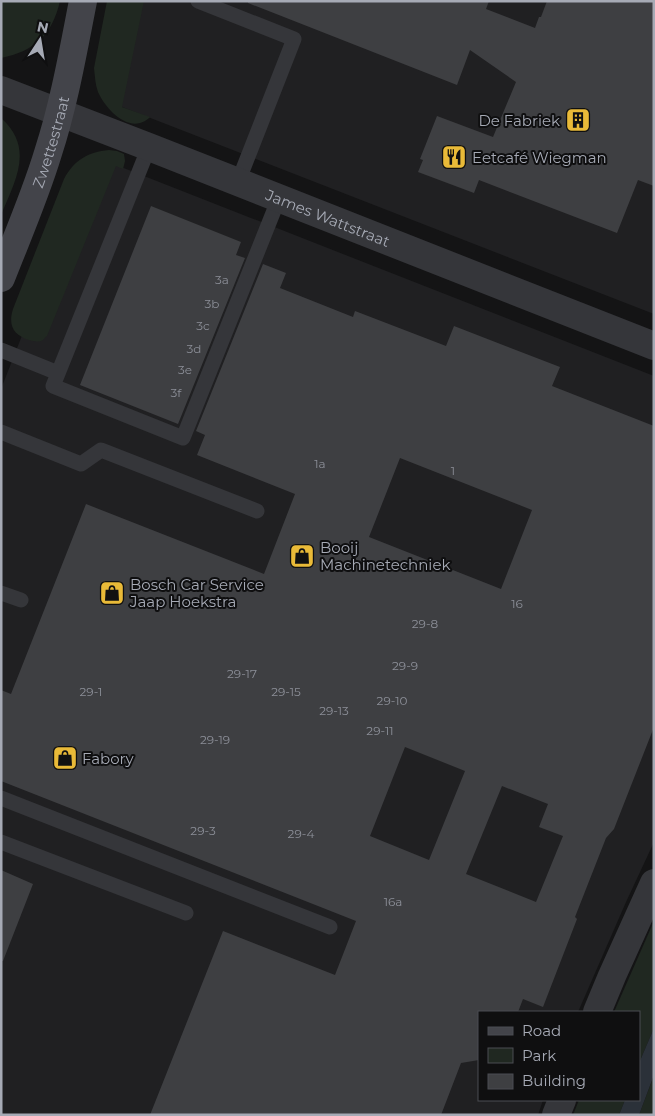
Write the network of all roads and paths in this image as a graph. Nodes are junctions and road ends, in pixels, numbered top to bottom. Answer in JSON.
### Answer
{"nodes":[{"id":1,"x":84,"y":1,"type":"edge"},
{"id":2,"x":198,"y":1,"type":"edge"},
{"id":3,"x":1,"y":90,"type":"edge"},
{"id":4,"x":60,"y":112,"type":"junction"},
{"id":5,"x":149,"y":147,"type":"junction"},
{"id":6,"x":238,"y":182,"type":"junction"},
{"id":7,"x":279,"y":198,"type":"junction"},
{"id":8,"x":1,"y":278,"type":"edge"},
{"id":9,"x":654,"y":346,"type":"edge"},
{"id":10,"x":1,"y":350,"type":"edge"},
{"id":11,"x":58,"y":373,"type":"junction"},
{"id":12,"x":1,"y":432,"type":"edge"},
{"id":13,"x":257,"y":511,"type":"dead end"},
{"id":14,"x":1,"y":593,"type":"edge"},
{"id":15,"x":21,"y":600,"type":"dead end"},
{"id":16,"x":1,"y":798,"type":"edge"},
{"id":17,"x":1,"y":842,"type":"edge"},
{"id":18,"x":654,"y":883,"type":"edge"},
{"id":19,"x":186,"y":914,"type":"dead end"},
{"id":20,"x":330,"y":927,"type":"dead end"},
{"id":21,"x":597,"y":1011,"type":"edge"},
{"id":22,"x":562,"y":1101,"type":"edge"},
{"id":23,"x":556,"y":1115,"type":"edge"}],
"edges":[{"from":1,"to":4,"type":"street","name":"Zwettestraat"},
{"from":2,"to":6,"type":"lane"},
{"from":3,"to":4,"type":"street","name":"James Wattstraat"},
{"from":4,"to":5,"type":"street","name":"James Wattstraat"},
{"from":4,"to":8,"type":"street","name":"Zwettestraat"},
{"from":5,"to":6,"type":"street","name":"James Wattstraat"},
{"from":5,"to":11,"type":"lane"},
{"from":6,"to":7,"type":"street","name":"James Wattstraat"},
{"from":7,"to":9,"type":"street","name":"James Wattstraat"},
{"from":7,"to":11,"type":"lane"},
{"from":10,"to":11,"type":"lane"},
{"from":12,"to":13,"type":"lane"},
{"from":14,"to":15,"type":"lane"},
{"from":16,"to":20,"type":"lane"},
{"from":17,"to":19,"type":"lane"},
{"from":18,"to":21,"type":"street"},
{"from":22,"to":23,"type":"street"}]}
